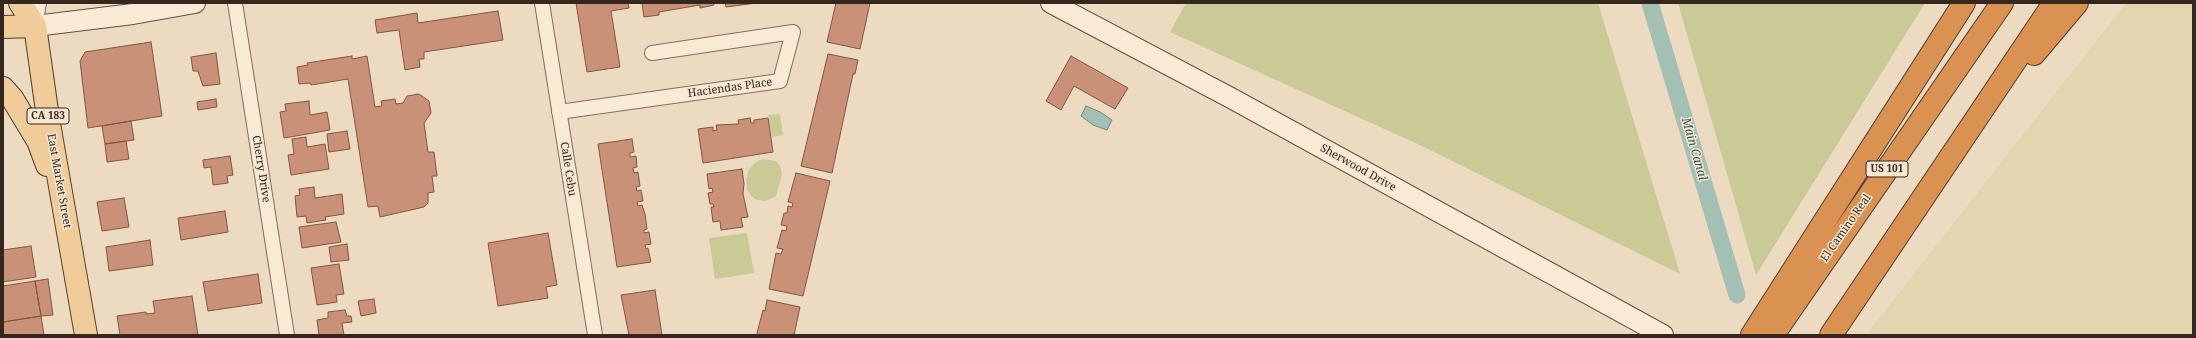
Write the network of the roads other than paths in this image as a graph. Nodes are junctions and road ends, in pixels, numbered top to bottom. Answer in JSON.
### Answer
{"nodes":[{"id":1,"x":20,"y":3,"type":"edge"},
{"id":2,"x":39,"y":3,"type":"edge"},
{"id":3,"x":194,"y":3,"type":"edge"},
{"id":4,"x":235,"y":3,"type":"edge"},
{"id":5,"x":542,"y":3,"type":"edge"},
{"id":6,"x":1051,"y":3,"type":"edge"},
{"id":7,"x":1964,"y":3,"type":"edge"},
{"id":8,"x":2002,"y":3,"type":"edge"},
{"id":9,"x":2054,"y":3,"type":"edge"},
{"id":10,"x":2077,"y":3,"type":"edge"},
{"id":11,"x":3,"y":26,"type":"edge"},
{"id":12,"x":35,"y":26,"type":"junction"},
{"id":13,"x":652,"y":53,"type":"dead end"},
{"id":14,"x":3,"y":88,"type":"edge"},
{"id":15,"x":559,"y":112,"type":"junction"},
{"id":16,"x":1960,"y":141,"type":"junction"},
{"id":17,"x":63,"y":205,"type":"junction"},
{"id":18,"x":86,"y":335,"type":"edge"},
{"id":19,"x":287,"y":335,"type":"edge"},
{"id":20,"x":595,"y":335,"type":"edge"},
{"id":21,"x":1663,"y":335,"type":"edge"},
{"id":22,"x":1752,"y":335,"type":"edge"},
{"id":23,"x":1772,"y":335,"type":"edge"},
{"id":24,"x":1831,"y":335,"type":"edge"}],
"edges":[{"from":1,"to":12,"type":"main road","number":"CA 183"},
{"from":2,"to":12,"type":"street","name":"East Market Street"},
{"from":3,"to":12,"type":"main road"},
{"from":4,"to":19,"type":"street","name":"Cherry Drive"},
{"from":5,"to":15,"type":"street","name":"Calle Cebu"},
{"from":6,"to":21,"type":"main road","name":"Sherwood Drive"},
{"from":7,"to":22,"type":"highway"},
{"from":8,"to":23,"type":"highway","name":"El Camino Real","number":"US 101"},
{"from":9,"to":16,"type":"highway"},
{"from":10,"to":16,"type":"highway"},
{"from":11,"to":12,"type":"main road"},
{"from":12,"to":17,"type":"main road","name":"East Market Street","number":"CA 183"},
{"from":13,"to":15,"type":"street","name":"Haciendas Place"},
{"from":14,"to":17,"type":"main road"},
{"from":15,"to":20,"type":"street","name":"Calle Cebu"},
{"from":16,"to":24,"type":"highway"},
{"from":17,"to":18,"type":"main road","name":"East Market Street","number":"CA 183"}]}
